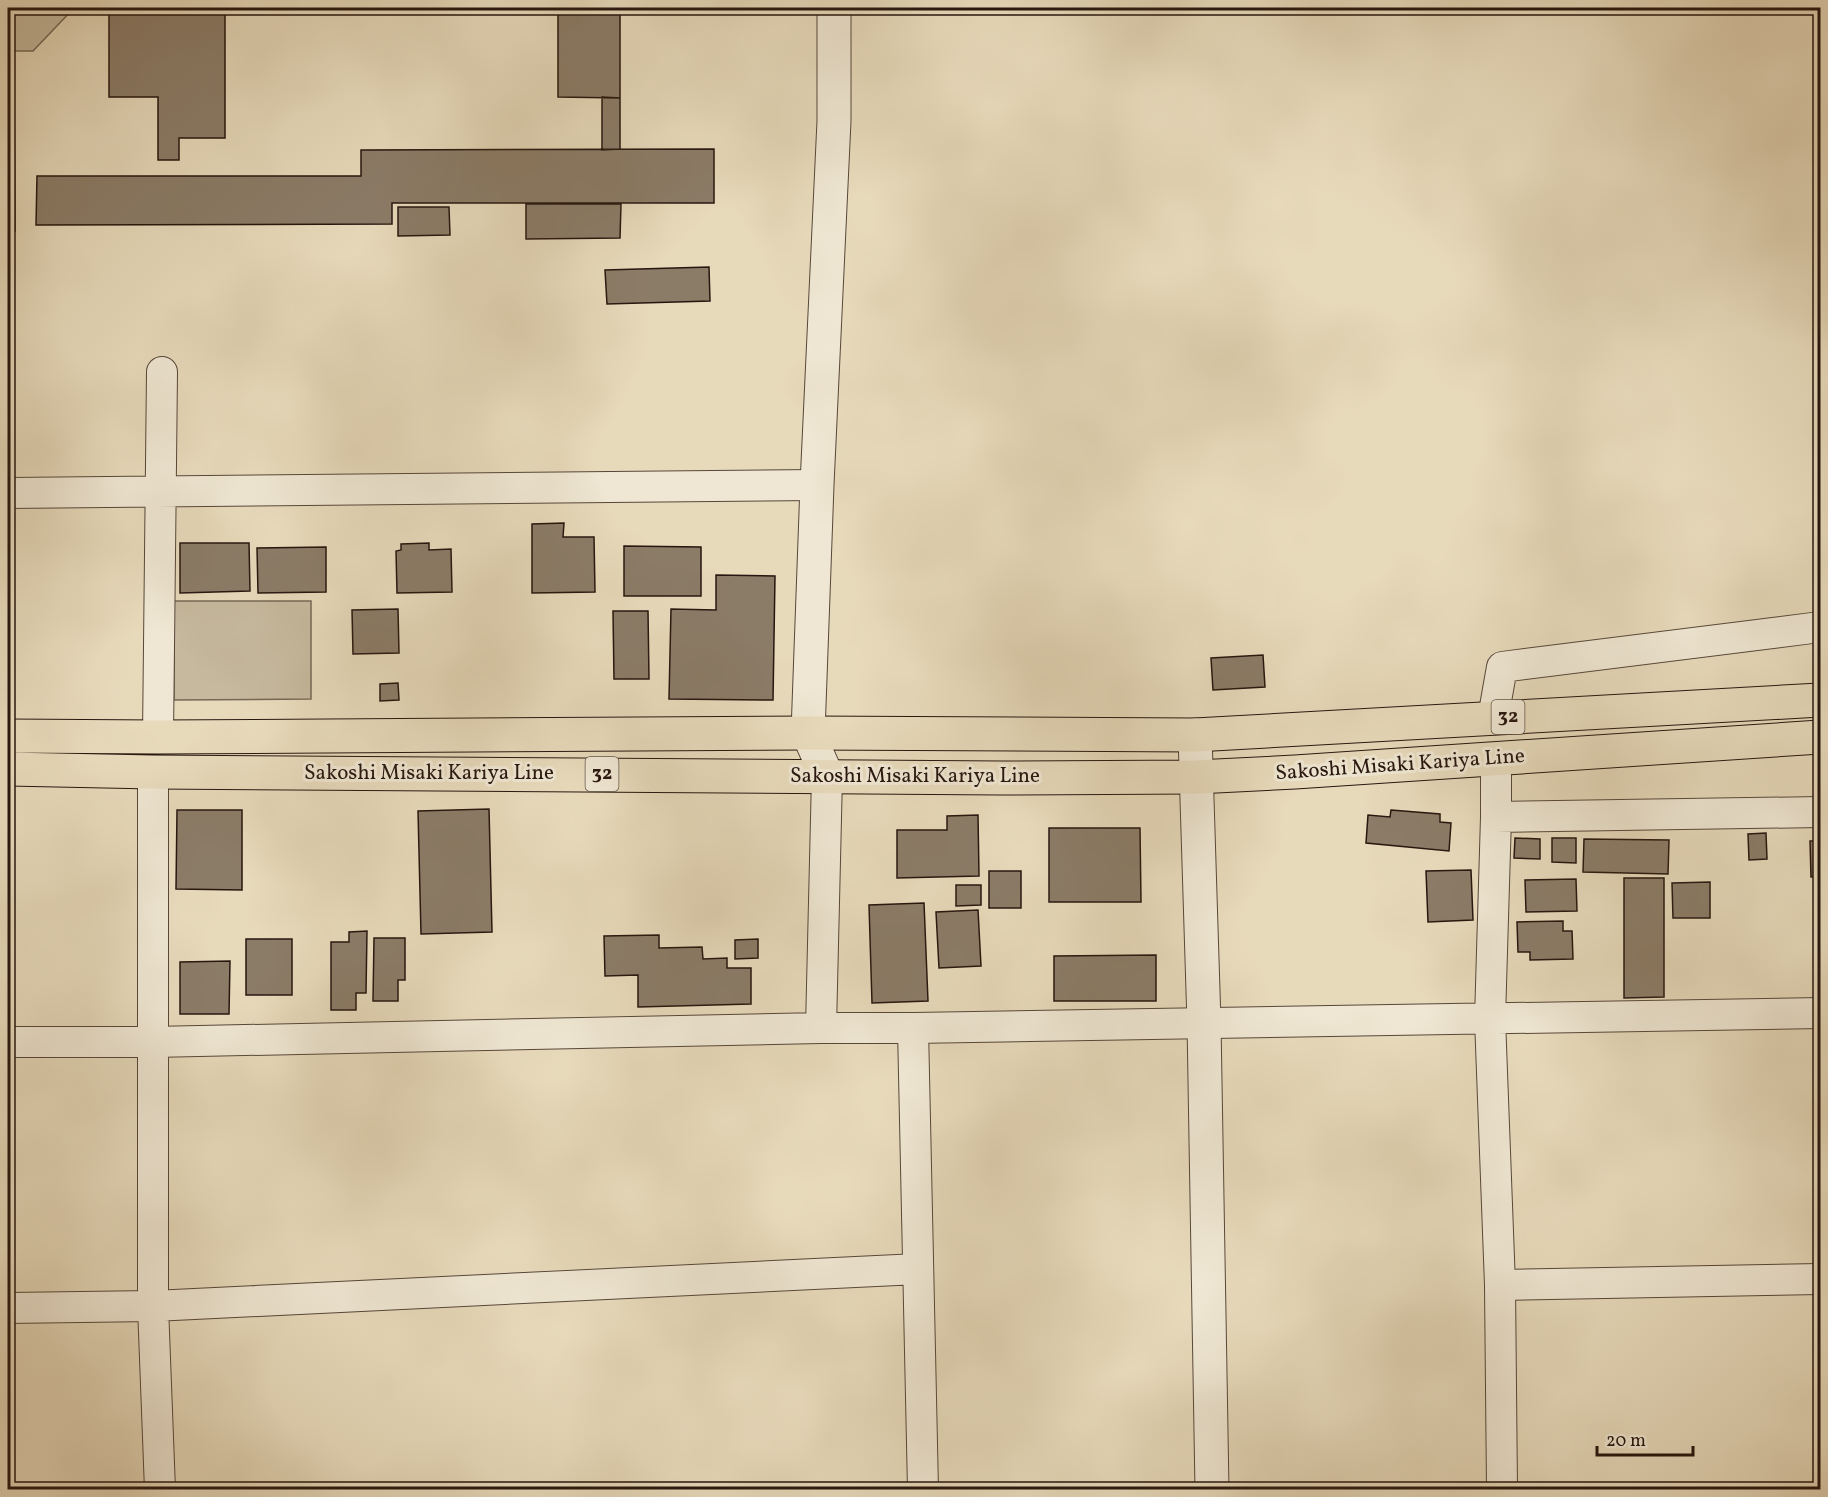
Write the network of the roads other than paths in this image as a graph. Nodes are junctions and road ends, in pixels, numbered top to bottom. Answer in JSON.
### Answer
{"nodes":[{"id":1,"x":834,"y":8,"type":"edge"},
{"id":2,"x":162,"y":372,"type":"dead end"},
{"id":3,"x":817,"y":485,"type":"junction"},
{"id":4,"x":160,"y":490,"type":"junction"},
{"id":5,"x":8,"y":493,"type":"edge"},
{"id":6,"x":1821,"y":627,"type":"edge"},
{"id":7,"x":1821,"y":700,"type":"edge"},
{"id":8,"x":1493,"y":718,"type":"junction"},
{"id":9,"x":808,"y":733,"type":"junction"},
{"id":10,"x":1195,"y":735,"type":"junction"},
{"id":11,"x":8,"y":736,"type":"edge"},
{"id":12,"x":158,"y":737,"type":"junction"},
{"id":13,"x":1821,"y":737,"type":"edge"},
{"id":14,"x":1496,"y":759,"type":"junction"},
{"id":15,"x":8,"y":769,"type":"edge"},
{"id":16,"x":153,"y":772,"type":"junction"},
{"id":17,"x":827,"y":776,"type":"junction"},
{"id":18,"x":1197,"y":777,"type":"junction"},
{"id":19,"x":1821,"y":812,"type":"edge"},
{"id":20,"x":1496,"y":817,"type":"junction"},
{"id":21,"x":1821,"y":1014,"type":"edge"},
{"id":22,"x":1490,"y":1019,"type":"junction"},
{"id":23,"x":1204,"y":1023,"type":"junction"},
{"id":24,"x":821,"y":1028,"type":"junction"},
{"id":25,"x":913,"y":1028,"type":"junction"},
{"id":26,"x":8,"y":1042,"type":"edge"},
{"id":27,"x":153,"y":1042,"type":"junction"},
{"id":28,"x":918,"y":1269,"type":"junction"},
{"id":29,"x":1821,"y":1279,"type":"edge"},
{"id":30,"x":1500,"y":1286,"type":"junction"},
{"id":31,"x":153,"y":1306,"type":"junction"},
{"id":32,"x":8,"y":1308,"type":"edge"},
{"id":33,"x":160,"y":1490,"type":"edge"},
{"id":34,"x":923,"y":1490,"type":"edge"},
{"id":35,"x":1212,"y":1490,"type":"edge"},
{"id":36,"x":1502,"y":1490,"type":"edge"}],
"edges":[{"from":1,"to":3,"type":"street"},
{"from":2,"to":4,"type":"street"},
{"from":3,"to":4,"type":"street"},
{"from":3,"to":9,"type":"street"},
{"from":4,"to":5,"type":"street"},
{"from":4,"to":12,"type":"street"},
{"from":6,"to":8,"type":"street"},
{"from":7,"to":8,"type":"main road","name":"Sakoshi Misaki Kariya Line","number":"32"},
{"from":8,"to":10,"type":"main road","name":"Sakoshi Misaki Kariya Line","number":"32"},
{"from":9,"to":10,"type":"main road","name":"Sakoshi Misaki Kariya Line","number":"32"},
{"from":9,"to":12,"type":"main road","name":"Sakoshi Misaki Kariya Line","number":"32"},
{"from":9,"to":17,"type":"street"},
{"from":10,"to":18,"type":"street"},
{"from":11,"to":12,"type":"main road","name":"Sakoshi Misaki Kariya Line","number":"32"},
{"from":13,"to":14,"type":"main road","name":"Sakoshi Misaki Kariya Line","number":"32"},
{"from":14,"to":18,"type":"main road","name":"Sakoshi Misaki Kariya Line","number":"32"},
{"from":14,"to":20,"type":"street"},
{"from":15,"to":16,"type":"main road","name":"Sakoshi Misaki Kariya Line","number":"32"},
{"from":16,"to":17,"type":"main road","name":"Sakoshi Misaki Kariya Line","number":"32"},
{"from":16,"to":27,"type":"street"},
{"from":17,"to":18,"type":"main road","name":"Sakoshi Misaki Kariya Line","number":"32"},
{"from":17,"to":24,"type":"street"},
{"from":18,"to":23,"type":"street"},
{"from":19,"to":20,"type":"street"},
{"from":20,"to":22,"type":"street"},
{"from":21,"to":22,"type":"street"},
{"from":22,"to":23,"type":"street"},
{"from":22,"to":30,"type":"street"},
{"from":23,"to":25,"type":"street"},
{"from":23,"to":35,"type":"street"},
{"from":24,"to":25,"type":"street"},
{"from":24,"to":27,"type":"street"},
{"from":25,"to":28,"type":"street"},
{"from":26,"to":27,"type":"street"},
{"from":27,"to":31,"type":"street"},
{"from":28,"to":31,"type":"street"},
{"from":28,"to":34,"type":"street"},
{"from":29,"to":30,"type":"street"},
{"from":30,"to":36,"type":"street"},
{"from":31,"to":32,"type":"street"},
{"from":31,"to":33,"type":"street"}]}
